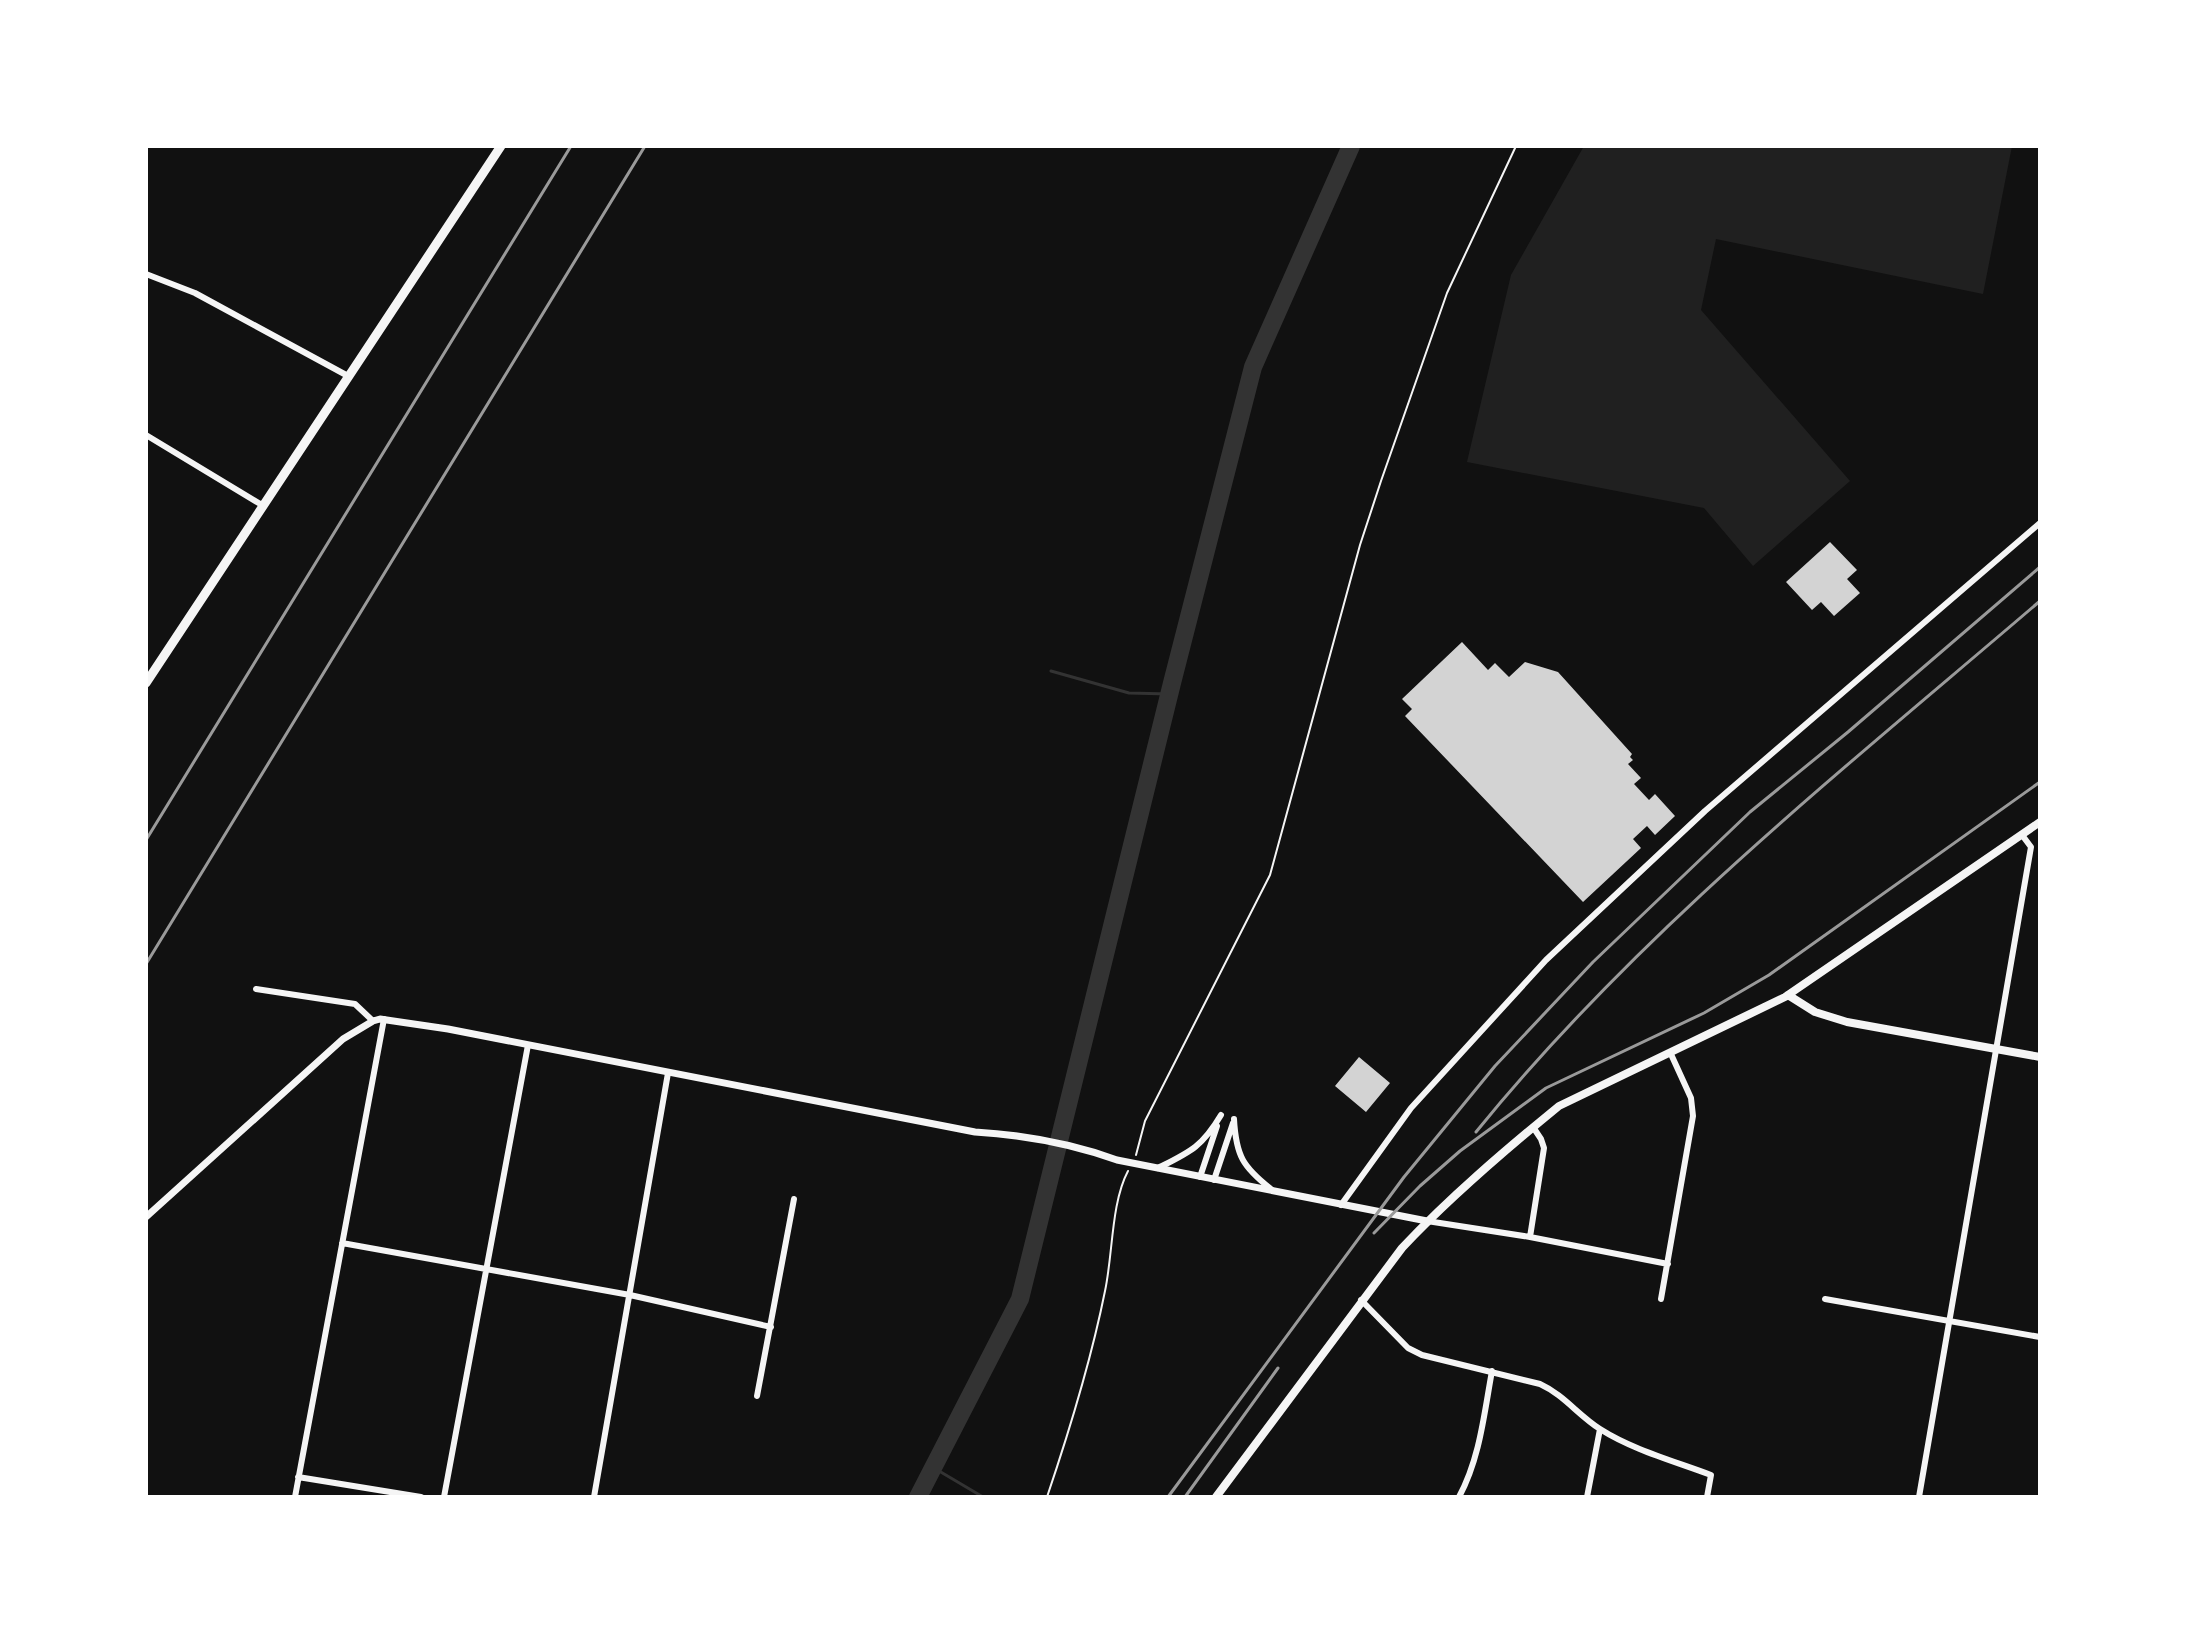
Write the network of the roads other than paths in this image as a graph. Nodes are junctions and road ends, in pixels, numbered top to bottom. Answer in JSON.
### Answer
{"nodes":[{"id":1,"x":501,"y":146,"type":"edge"},
{"id":2,"x":146,"y":274,"type":"edge"},
{"id":3,"x":348,"y":376,"type":"junction"},
{"id":4,"x":146,"y":435,"type":"edge"},
{"id":5,"x":262,"y":505,"type":"junction"},
{"id":6,"x":2040,"y":523,"type":"edge"},
{"id":7,"x":146,"y":683,"type":"edge"},
{"id":8,"x":2040,"y":822,"type":"edge"},
{"id":9,"x":2022,"y":835,"type":"junction"},
{"id":10,"x":256,"y":989,"type":"dead end"},
{"id":11,"x":1788,"y":995,"type":"junction"},
{"id":12,"x":384,"y":1019,"type":"junction"},
{"id":13,"x":373,"y":1021,"type":"junction"},
{"id":14,"x":528,"y":1045,"type":"junction"},
{"id":15,"x":1997,"y":1049,"type":"junction"},
{"id":16,"x":1670,"y":1052,"type":"junction"},
{"id":17,"x":2040,"y":1057,"type":"edge"},
{"id":18,"x":668,"y":1073,"type":"junction"},
{"id":19,"x":1533,"y":1127,"type":"junction"},
{"id":20,"x":1158,"y":1168,"type":"junction"},
{"id":21,"x":1200,"y":1177,"type":"junction"},
{"id":22,"x":1214,"y":1180,"type":"junction"},
{"id":23,"x":1274,"y":1191,"type":"junction"},
{"id":24,"x":794,"y":1199,"type":"dead end"},
{"id":25,"x":1341,"y":1205,"type":"junction"},
{"id":26,"x":146,"y":1217,"type":"edge"},
{"id":27,"x":1427,"y":1221,"type":"junction"},
{"id":28,"x":1530,"y":1237,"type":"junction"},
{"id":29,"x":342,"y":1243,"type":"junction"},
{"id":30,"x":1668,"y":1264,"type":"junction"},
{"id":31,"x":487,"y":1270,"type":"junction"},
{"id":32,"x":630,"y":1295,"type":"junction"},
{"id":33,"x":1661,"y":1299,"type":"dead end"},
{"id":34,"x":1825,"y":1299,"type":"dead end"},
{"id":35,"x":1361,"y":1300,"type":"junction"},
{"id":36,"x":1951,"y":1322,"type":"junction"},
{"id":37,"x":771,"y":1327,"type":"junction"},
{"id":38,"x":2040,"y":1337,"type":"edge"},
{"id":39,"x":1492,"y":1371,"type":"junction"},
{"id":40,"x":757,"y":1396,"type":"dead end"},
{"id":41,"x":1600,"y":1429,"type":"junction"},
{"id":42,"x":298,"y":1477,"type":"junction"},
{"id":43,"x":295,"y":1497,"type":"edge"},
{"id":44,"x":421,"y":1497,"type":"edge"},
{"id":45,"x":444,"y":1497,"type":"edge"},
{"id":46,"x":594,"y":1497,"type":"edge"},
{"id":47,"x":1216,"y":1497,"type":"edge"},
{"id":48,"x":1459,"y":1497,"type":"edge"},
{"id":49,"x":1587,"y":1497,"type":"edge"},
{"id":50,"x":1707,"y":1497,"type":"edge"},
{"id":51,"x":1919,"y":1497,"type":"edge"}],
"edges":[{"from":1,"to":3,"type":"main road"},
{"from":2,"to":3,"type":"street"},
{"from":3,"to":5,"type":"main road"},
{"from":4,"to":5,"type":"street"},
{"from":5,"to":7,"type":"main road"},
{"from":6,"to":25,"type":"street"},
{"from":8,"to":9,"type":"main road"},
{"from":9,"to":11,"type":"main road"},
{"from":9,"to":15,"type":"street"},
{"from":10,"to":13,"type":"street"},
{"from":11,"to":15,"type":"main road"},
{"from":11,"to":16,"type":"main road"},
{"from":12,"to":13,"type":"street"},
{"from":12,"to":14,"type":"street"},
{"from":12,"to":29,"type":"street"},
{"from":13,"to":26,"type":"street"},
{"from":14,"to":18,"type":"street"},
{"from":14,"to":31,"type":"street"},
{"from":15,"to":17,"type":"main road"},
{"from":15,"to":36,"type":"street"},
{"from":16,"to":19,"type":"main road"},
{"from":16,"to":30,"type":"street"},
{"from":18,"to":20,"type":"street"},
{"from":18,"to":32,"type":"street"},
{"from":19,"to":27,"type":"main road"},
{"from":19,"to":28,"type":"street"},
{"from":20,"to":21,"type":"street"},
{"from":20,"to":21,"type":"street"},
{"from":21,"to":22,"type":"street"},
{"from":22,"to":23,"type":"street"},
{"from":22,"to":23,"type":"street"},
{"from":23,"to":25,"type":"street"},
{"from":24,"to":37,"type":"street"},
{"from":25,"to":27,"type":"street"},
{"from":27,"to":28,"type":"street"},
{"from":27,"to":35,"type":"main road"},
{"from":28,"to":30,"type":"street"},
{"from":29,"to":31,"type":"street"},
{"from":29,"to":42,"type":"street"},
{"from":30,"to":33,"type":"street"},
{"from":31,"to":32,"type":"street"},
{"from":31,"to":45,"type":"street"},
{"from":32,"to":37,"type":"street"},
{"from":32,"to":46,"type":"street"},
{"from":34,"to":36,"type":"street"},
{"from":35,"to":39,"type":"street"},
{"from":35,"to":47,"type":"main road"},
{"from":36,"to":38,"type":"street"},
{"from":36,"to":51,"type":"street"},
{"from":37,"to":40,"type":"street"},
{"from":39,"to":41,"type":"street"},
{"from":39,"to":48,"type":"street"},
{"from":41,"to":49,"type":"street"},
{"from":41,"to":50,"type":"street"},
{"from":42,"to":43,"type":"street"},
{"from":42,"to":44,"type":"street"}]}
